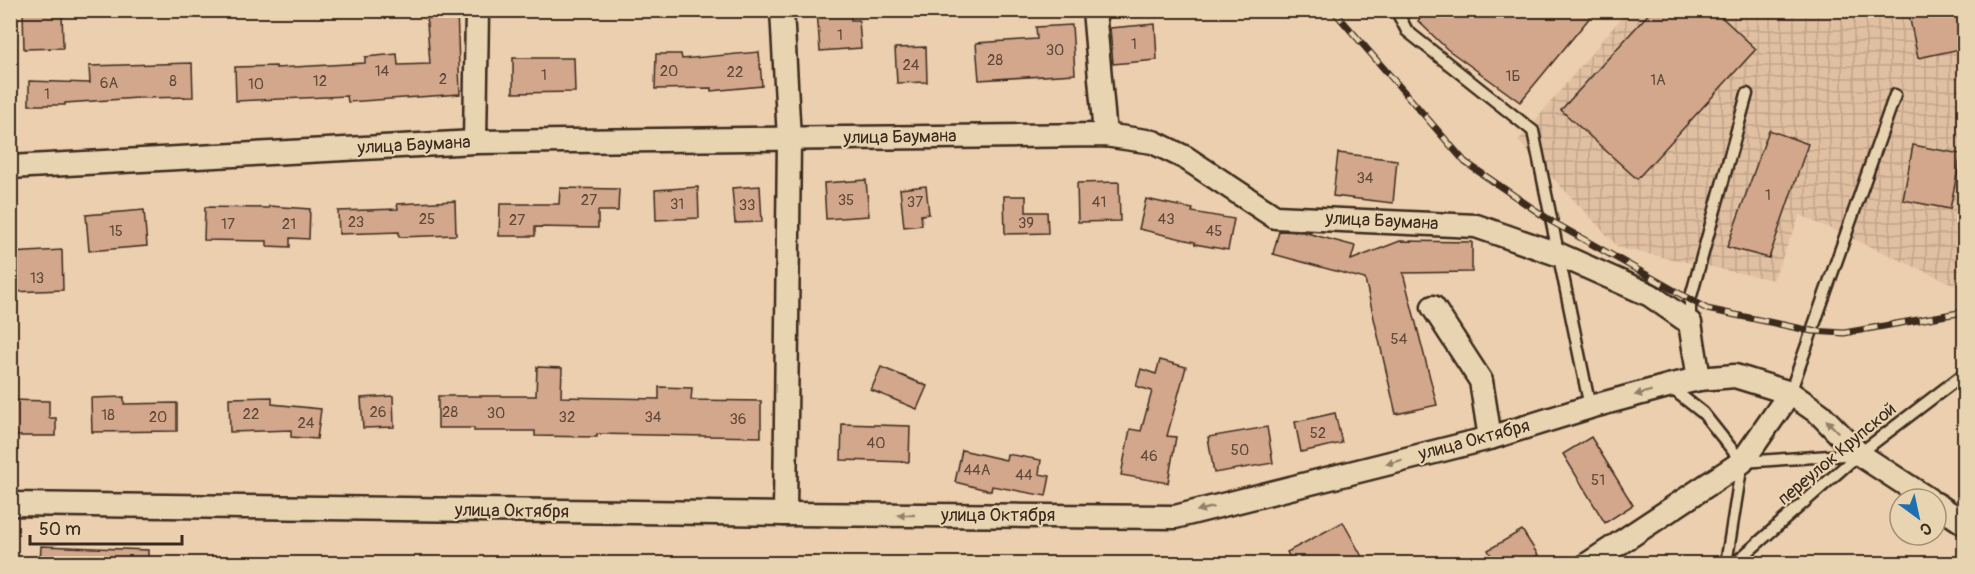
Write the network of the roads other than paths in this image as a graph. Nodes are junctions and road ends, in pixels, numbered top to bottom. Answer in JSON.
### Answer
{"nodes":[{"id":1,"x":477,"y":10,"type":"edge"},
{"id":2,"x":782,"y":10,"type":"edge"},
{"id":3,"x":1094,"y":10,"type":"edge"},
{"id":4,"x":1396,"y":10,"type":"edge"},
{"id":5,"x":1747,"y":94,"type":"dead end"},
{"id":6,"x":1894,"y":95,"type":"dead end"},
{"id":7,"x":1105,"y":135,"type":"junction"},
{"id":8,"x":789,"y":139,"type":"junction"},
{"id":9,"x":475,"y":142,"type":"junction"},
{"id":10,"x":10,"y":167,"type":"edge"},
{"id":11,"x":1560,"y":255,"type":"junction"},
{"id":12,"x":1433,"y":308,"type":"dead end"},
{"id":13,"x":1690,"y":323,"type":"junction"},
{"id":14,"x":1965,"y":374,"type":"edge"},
{"id":15,"x":1699,"y":379,"type":"junction"},
{"id":16,"x":1668,"y":386,"type":"junction"},
{"id":17,"x":1790,"y":393,"type":"junction"},
{"id":18,"x":1590,"y":406,"type":"junction"},
{"id":19,"x":1490,"y":438,"type":"junction"},
{"id":20,"x":1859,"y":454,"type":"junction"},
{"id":21,"x":1742,"y":462,"type":"junction"},
{"id":22,"x":1910,"y":487,"type":"edge"},
{"id":23,"x":10,"y":504,"type":"edge"},
{"id":24,"x":1948,"y":512,"type":"edge"},
{"id":25,"x":785,"y":514,"type":"junction"},
{"id":26,"x":1965,"y":523,"type":"edge"},
{"id":27,"x":1588,"y":564,"type":"edge"},
{"id":28,"x":1726,"y":564,"type":"edge"},
{"id":29,"x":1734,"y":564,"type":"edge"}],
"edges":[{"from":1,"to":9,"type":"street"},
{"from":2,"to":8,"type":"street"},
{"from":3,"to":7,"type":"street"},
{"from":4,"to":11,"type":"lane"},
{"from":5,"to":13,"type":"lane"},
{"from":6,"to":17,"type":"lane"},
{"from":7,"to":8,"type":"street","name":"улица Баумана"},
{"from":7,"to":11,"type":"street","name":"улица Баумана"},
{"from":8,"to":9,"type":"street","name":"улица Баумана"},
{"from":8,"to":25,"type":"street"},
{"from":9,"to":10,"type":"street","name":"улица Баумана"},
{"from":11,"to":13,"type":"street","name":"улица Баумана"},
{"from":11,"to":18,"type":"lane"},
{"from":12,"to":19,"type":"street"},
{"from":13,"to":15,"type":"street"},
{"from":14,"to":20,"type":"lane","name":"переулок Крупской"},
{"from":15,"to":16,"type":"street","name":"улица Октября"},
{"from":15,"to":17,"type":"street","name":"улица Октября"},
{"from":16,"to":18,"type":"street","name":"улица Октября","one_way":true},
{"from":16,"to":21,"type":"lane"},
{"from":20,"to":17,"type":"street","name":"улица Октября","one_way":true},
{"from":17,"to":21,"type":"street"},
{"from":18,"to":19,"type":"street","name":"улица Октября"},
{"from":19,"to":25,"type":"street","name":"улица Октября","one_way":true},
{"from":20,"to":21,"type":"lane"},
{"from":20,"to":22,"type":"street","name":"улица Октября"},
{"from":20,"to":29,"type":"lane","name":"переулок Крупской"},
{"from":21,"to":27,"type":"street"},
{"from":21,"to":28,"type":"lane"},
{"from":23,"to":25,"type":"street","name":"улица Октября"},
{"from":24,"to":26,"type":"street"}]}
